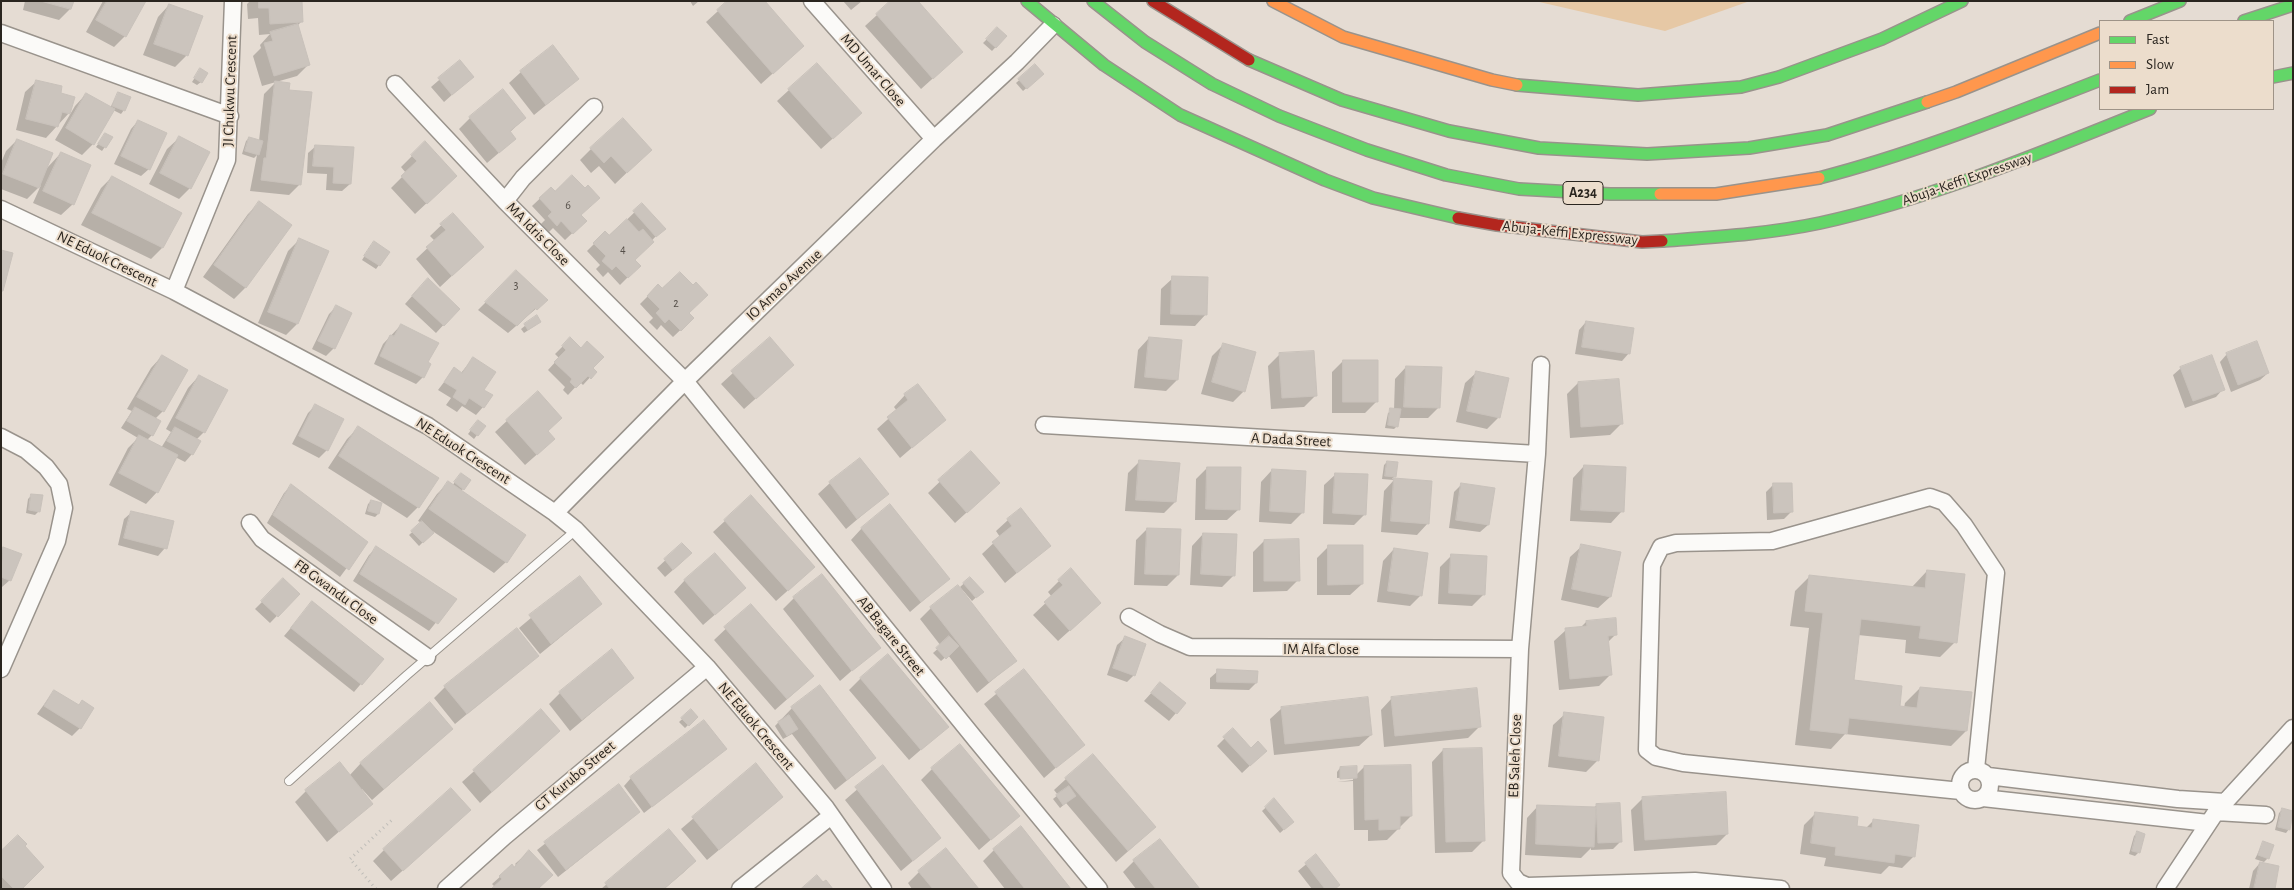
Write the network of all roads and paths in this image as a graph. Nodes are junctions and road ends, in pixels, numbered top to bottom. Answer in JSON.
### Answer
{"nodes":[{"id":1,"x":233,"y":1,"type":"edge"},
{"id":2,"x":812,"y":1,"type":"edge"},
{"id":3,"x":1027,"y":1,"type":"edge"},
{"id":4,"x":1093,"y":1,"type":"edge"},
{"id":5,"x":1153,"y":1,"type":"edge"},
{"id":6,"x":1273,"y":1,"type":"edge"},
{"id":7,"x":1962,"y":1,"type":"edge"},
{"id":8,"x":2180,"y":1,"type":"edge"},
{"id":9,"x":2293,"y":5,"type":"edge"},
{"id":10,"x":2132,"y":20,"type":"edge"},
{"id":11,"x":2247,"y":20,"type":"edge"},
{"id":12,"x":1053,"y":25,"type":"junction"},
{"id":13,"x":2099,"y":27,"type":"edge"},
{"id":14,"x":2099,"y":33,"type":"edge"},
{"id":15,"x":1,"y":34,"type":"edge"},
{"id":16,"x":2066,"y":47,"type":"junction"},
{"id":17,"x":2293,"y":73,"type":"edge"},
{"id":18,"x":2274,"y":77,"type":"edge"},
{"id":19,"x":2099,"y":80,"type":"edge"},
{"id":20,"x":395,"y":84,"type":"dead end"},
{"id":21,"x":2072,"y":104,"type":"dead end"},
{"id":22,"x":594,"y":107,"type":"dead end"},
{"id":23,"x":2034,"y":108,"type":"junction"},
{"id":24,"x":2148,"y":110,"type":"edge"},
{"id":25,"x":230,"y":116,"type":"junction"},
{"id":26,"x":934,"y":138,"type":"junction"},
{"id":27,"x":505,"y":202,"type":"junction"},
{"id":28,"x":1,"y":209,"type":"edge"},
{"id":29,"x":174,"y":291,"type":"junction"},
{"id":30,"x":1541,"y":365,"type":"dead end"},
{"id":31,"x":684,"y":381,"type":"junction"},
{"id":32,"x":1044,"y":425,"type":"dead end"},
{"id":33,"x":1,"y":436,"type":"edge"},
{"id":34,"x":1537,"y":454,"type":"junction"},
{"id":35,"x":555,"y":512,"type":"junction"},
{"id":36,"x":250,"y":523,"type":"dead end"},
{"id":37,"x":576,"y":530,"type":"junction"},
{"id":38,"x":1129,"y":617,"type":"dead end"},
{"id":39,"x":8,"y":636,"type":"edge"},
{"id":40,"x":1520,"y":650,"type":"junction"},
{"id":41,"x":427,"y":657,"type":"junction"},
{"id":42,"x":707,"y":667,"type":"junction"},
{"id":43,"x":1,"y":669,"type":"edge"},
{"id":44,"x":2293,"y":728,"type":"edge"},
{"id":45,"x":1982,"y":773,"type":"junction"},
{"id":46,"x":289,"y":782,"type":"dead end"},
{"id":47,"x":1961,"y":792,"type":"junction"},
{"id":48,"x":1983,"y":798,"type":"junction"},
{"id":49,"x":2216,"y":812,"type":"junction"},
{"id":50,"x":2266,"y":815,"type":"dead end"},
{"id":51,"x":831,"y":816,"type":"junction"},
{"id":52,"x":394,"y":818,"type":"dead end"},
{"id":53,"x":376,"y":889,"type":"edge"},
{"id":54,"x":446,"y":889,"type":"edge"},
{"id":55,"x":740,"y":889,"type":"edge"},
{"id":56,"x":883,"y":889,"type":"edge"},
{"id":57,"x":1099,"y":889,"type":"edge"},
{"id":58,"x":1781,"y":889,"type":"edge"},
{"id":59,"x":2165,"y":889,"type":"edge"}],
"edges":[{"from":1,"to":25,"type":"street","name":"JI Chukwu Crescent"},
{"from":2,"to":26,"type":"street","name":"MD Umar Close"},
{"from":3,"to":12,"type":"highway","name":"Abuja-Keffi Expressway"},
{"from":4,"to":23,"type":"highway","number":"A234"},
{"from":5,"to":16,"type":"highway"},
{"from":6,"to":7,"type":"highway"},
{"from":8,"to":10,"type":"highway"},
{"from":9,"to":11,"type":"highway"},
{"from":12,"to":24,"type":"highway","name":"Abuja-Keffi Expressway"},
{"from":12,"to":26,"type":"street","name":"IO Amao Avenue"},
{"from":13,"to":16,"type":"highway"},
{"from":14,"to":16,"type":"highway"},
{"from":15,"to":25,"type":"street"},
{"from":17,"to":18,"type":"highway"},
{"from":19,"to":23,"type":"highway","number":"A234"},
{"from":20,"to":27,"type":"street","name":"MA Idris Close"},
{"from":21,"to":23,"type":"highway"},
{"from":22,"to":27,"type":"street"},
{"from":25,"to":29,"type":"street","name":"JI Chukwu Crescent"},
{"from":26,"to":31,"type":"street","name":"IO Amao Avenue"},
{"from":27,"to":31,"type":"street","name":"MA Idris Close"},
{"from":28,"to":29,"type":"street","name":"NE Eduok Crescent"},
{"from":29,"to":35,"type":"street","name":"NE Eduok Crescent"},
{"from":30,"to":34,"type":"street","name":"EB Saleh Close"},
{"from":31,"to":35,"type":"street","name":"IO Amao Avenue"},
{"from":31,"to":57,"type":"street","name":"AB Bagare Street"},
{"from":32,"to":34,"type":"street","name":"A Dada Street"},
{"from":33,"to":39,"type":"street"},
{"from":34,"to":40,"type":"street","name":"EB Saleh Close"},
{"from":35,"to":37,"type":"street","name":"NE Eduok Crescent"},
{"from":36,"to":41,"type":"street","name":"FB Gwandu Close"},
{"from":37,"to":41,"type":"lane"},
{"from":37,"to":42,"type":"street","name":"NE Eduok Crescent"},
{"from":38,"to":40,"type":"street","name":"IM Alfa Close"},
{"from":39,"to":43,"type":"street"},
{"from":40,"to":58,"type":"street","name":"EB Saleh Close"},
{"from":41,"to":46,"type":"lane"},
{"from":42,"to":51,"type":"street","name":"NE Eduok Crescent"},
{"from":42,"to":54,"type":"street","name":"GT Kurubo Street"},
{"from":44,"to":49,"type":"street"},
{"from":45,"to":47,"type":"street"},
{"from":45,"to":47,"type":"street"},
{"from":45,"to":48,"type":"street"},
{"from":45,"to":49,"type":"street"},
{"from":47,"to":48,"type":"street"},
{"from":48,"to":49,"type":"street"},
{"from":49,"to":50,"type":"street"},
{"from":49,"to":59,"type":"street"},
{"from":51,"to":55,"type":"street"},
{"from":51,"to":56,"type":"street","name":"NE Eduok Crescent"},
{"from":52,"to":53,"type":"path"}]}
